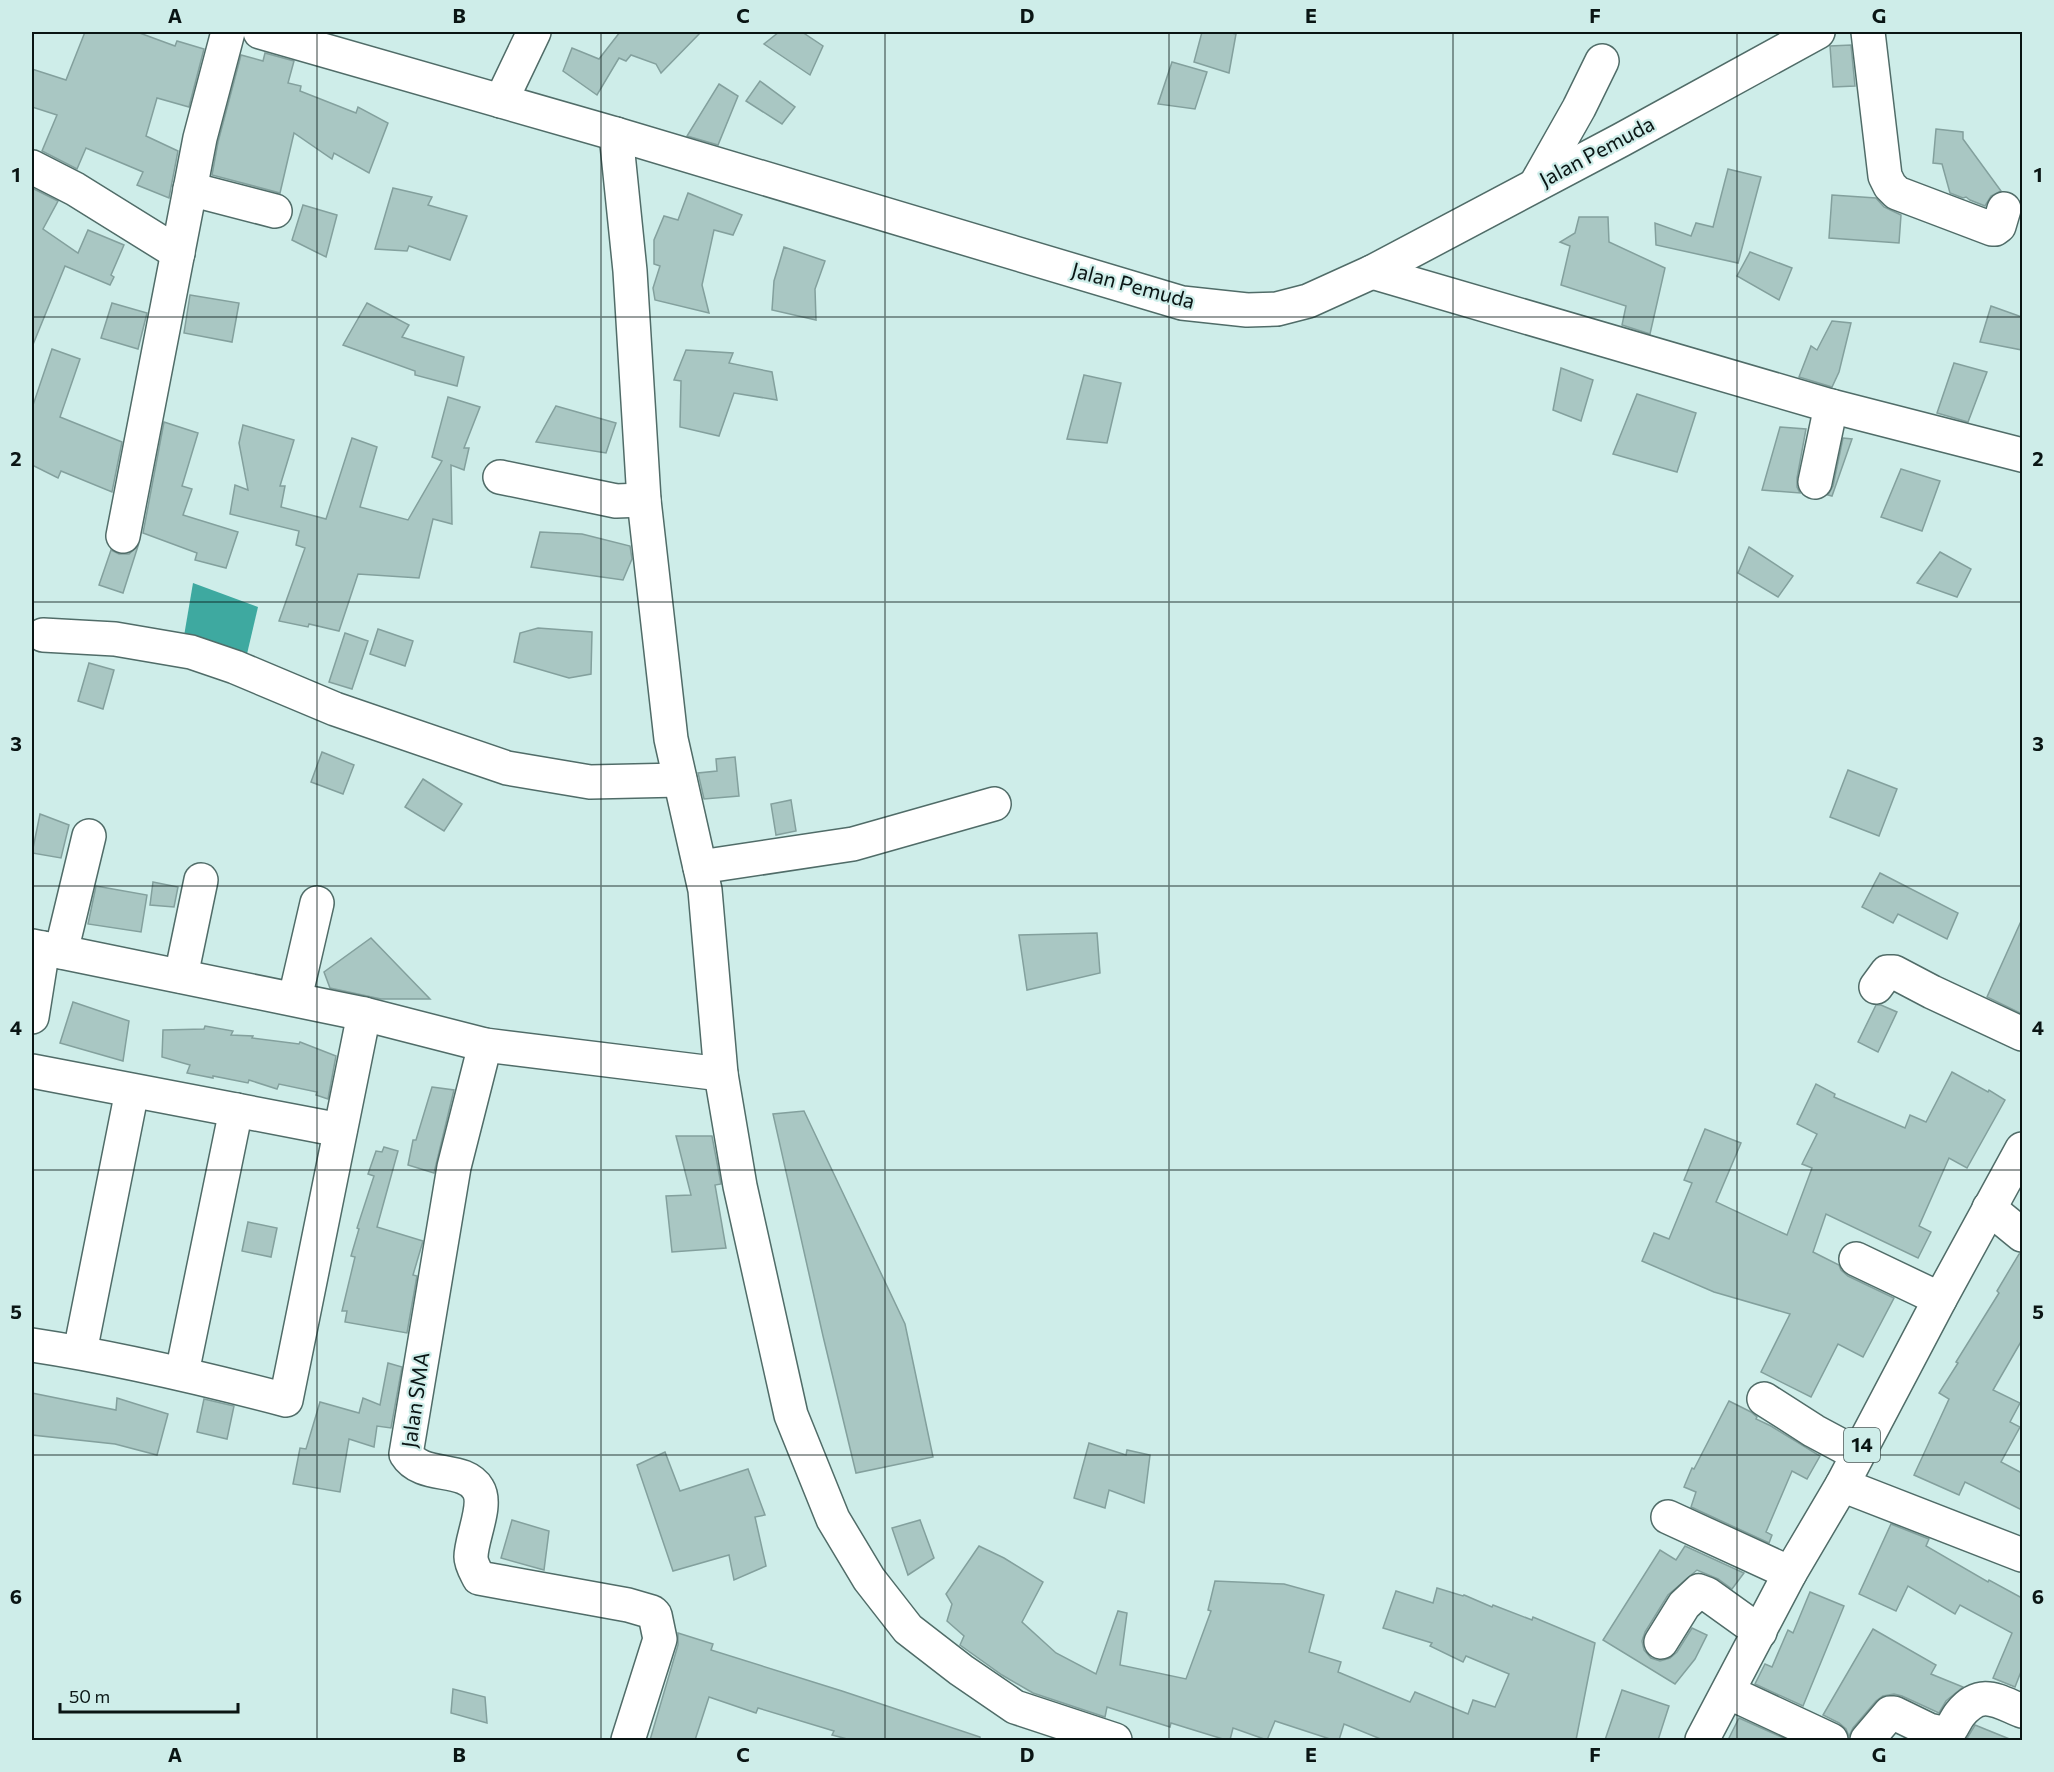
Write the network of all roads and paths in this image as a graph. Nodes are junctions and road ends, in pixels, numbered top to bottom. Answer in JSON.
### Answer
{"nodes":[{"id":1,"x":228,"y":32,"type":"edge"},
{"id":2,"x":260,"y":32,"type":"edge"},
{"id":3,"x":534,"y":32,"type":"edge"},
{"id":4,"x":1818,"y":32,"type":"edge"},
{"id":5,"x":1868,"y":32,"type":"edge"},
{"id":6,"x":1602,"y":61,"type":"dead end"},
{"id":7,"x":501,"y":101,"type":"junction"},
{"id":8,"x":616,"y":134,"type":"junction"},
{"id":9,"x":32,"y":167,"type":"edge"},
{"id":10,"x":1536,"y":184,"type":"junction"},
{"id":11,"x":190,"y":189,"type":"junction"},
{"id":12,"x":2004,"y":209,"type":"dead end"},
{"id":13,"x":275,"y":211,"type":"dead end"},
{"id":14,"x":178,"y":253,"type":"junction"},
{"id":15,"x":1372,"y":272,"type":"junction"},
{"id":16,"x":1831,"y":406,"type":"junction"},
{"id":17,"x":2022,"y":455,"type":"edge"},
{"id":18,"x":500,"y":477,"type":"dead end"},
{"id":19,"x":1815,"y":482,"type":"dead end"},
{"id":20,"x":644,"y":500,"type":"junction"},
{"id":21,"x":123,"y":536,"type":"dead end"},
{"id":22,"x":44,"y":635,"type":"dead end"},
{"id":23,"x":680,"y":780,"type":"junction"},
{"id":24,"x":994,"y":804,"type":"dead end"},
{"id":25,"x":89,"y":836,"type":"dead end"},
{"id":26,"x":700,"y":867,"type":"junction"},
{"id":27,"x":201,"y":880,"type":"dead end"},
{"id":28,"x":317,"y":903,"type":"dead end"},
{"id":29,"x":45,"y":949,"type":"edge"},
{"id":30,"x":181,"y":975,"type":"junction"},
{"id":31,"x":1876,"y":987,"type":"dead end"},
{"id":32,"x":295,"y":998,"type":"junction"},
{"id":33,"x":364,"y":1014,"type":"junction"},
{"id":34,"x":32,"y":1017,"type":"edge"},
{"id":35,"x":2022,"y":1034,"type":"edge"},
{"id":36,"x":485,"y":1045,"type":"junction"},
{"id":37,"x":32,"y":1071,"type":"edge"},
{"id":38,"x":721,"y":1074,"type":"junction"},
{"id":39,"x":132,"y":1091,"type":"junction"},
{"id":40,"x":236,"y":1110,"type":"junction"},
{"id":41,"x":340,"y":1130,"type":"junction"},
{"id":42,"x":2022,"y":1149,"type":"edge"},
{"id":43,"x":1989,"y":1208,"type":"junction"},
{"id":44,"x":2022,"y":1235,"type":"edge"},
{"id":45,"x":1856,"y":1259,"type":"dead end"},
{"id":46,"x":1940,"y":1299,"type":"junction"},
{"id":47,"x":32,"y":1345,"type":"edge"},
{"id":48,"x":80,"y":1352,"type":"junction"},
{"id":49,"x":182,"y":1373,"type":"junction"},
{"id":50,"x":1764,"y":1399,"type":"dead end"},
{"id":51,"x":1857,"y":1454,"type":"junction"},
{"id":52,"x":1842,"y":1485,"type":"junction"},
{"id":53,"x":1668,"y":1517,"type":"dead end"},
{"id":54,"x":2022,"y":1555,"type":"edge"},
{"id":55,"x":1790,"y":1573,"type":"junction"},
{"id":56,"x":1760,"y":1632,"type":"junction"},
{"id":57,"x":1661,"y":1642,"type":"dead end"},
{"id":58,"x":1728,"y":1692,"type":"junction"},
{"id":59,"x":2022,"y":1712,"type":"edge"},
{"id":60,"x":628,"y":1740,"type":"edge"},
{"id":61,"x":1115,"y":1740,"type":"edge"},
{"id":62,"x":1702,"y":1740,"type":"edge"},
{"id":63,"x":1831,"y":1740,"type":"edge"},
{"id":64,"x":1867,"y":1740,"type":"edge"}],
"edges":[{"from":1,"to":11,"type":"main road"},
{"from":2,"to":7,"type":"main road","name":"Jalan Pemuda"},
{"from":3,"to":7,"type":"main road"},
{"from":4,"to":10,"type":"main road","name":"Jalan Pemuda"},
{"from":5,"to":12,"type":"main road"},
{"from":6,"to":10,"type":"main road"},
{"from":7,"to":8,"type":"main road","name":"Jalan Pemuda"},
{"from":8,"to":15,"type":"main road","name":"Jalan Pemuda"},
{"from":8,"to":20,"type":"main road"},
{"from":9,"to":14,"type":"main road"},
{"from":10,"to":15,"type":"main road","name":"Jalan Pemuda"},
{"from":11,"to":13,"type":"main road"},
{"from":11,"to":14,"type":"main road"},
{"from":14,"to":21,"type":"main road"},
{"from":15,"to":16,"type":"main road"},
{"from":16,"to":17,"type":"main road"},
{"from":16,"to":19,"type":"main road"},
{"from":18,"to":20,"type":"main road"},
{"from":20,"to":23,"type":"main road"},
{"from":22,"to":23,"type":"main road"},
{"from":23,"to":26,"type":"main road"},
{"from":24,"to":26,"type":"main road"},
{"from":25,"to":29,"type":"main road"},
{"from":26,"to":38,"type":"main road"},
{"from":27,"to":30,"type":"main road"},
{"from":28,"to":32,"type":"main road"},
{"from":29,"to":30,"type":"main road"},
{"from":29,"to":34,"type":"main road"},
{"from":30,"to":32,"type":"main road"},
{"from":31,"to":35,"type":"main road"},
{"from":32,"to":33,"type":"main road"},
{"from":33,"to":36,"type":"main road"},
{"from":33,"to":41,"type":"main road"},
{"from":36,"to":38,"type":"main road"},
{"from":36,"to":60,"type":"main road","name":"Jalan SMA"},
{"from":37,"to":39,"type":"main road"},
{"from":38,"to":61,"type":"main road"},
{"from":39,"to":40,"type":"main road"},
{"from":39,"to":48,"type":"main road"},
{"from":40,"to":41,"type":"main road"},
{"from":40,"to":49,"type":"main road"},
{"from":41,"to":49,"type":"main road"},
{"from":42,"to":43,"type":"main road","number":"14"},
{"from":43,"to":44,"type":"main road"},
{"from":43,"to":46,"type":"main road","number":"14"},
{"from":45,"to":46,"type":"main road"},
{"from":46,"to":51,"type":"main road","number":"14"},
{"from":47,"to":48,"type":"main road"},
{"from":48,"to":49,"type":"main road"},
{"from":50,"to":51,"type":"main road"},
{"from":51,"to":52,"type":"main road","number":"14"},
{"from":52,"to":54,"type":"main road"},
{"from":52,"to":55,"type":"main road","number":"14"},
{"from":53,"to":55,"type":"main road"},
{"from":55,"to":56,"type":"main road","number":"14"},
{"from":56,"to":57,"type":"main road"},
{"from":56,"to":58,"type":"main road","number":"14"},
{"from":58,"to":62,"type":"main road","number":"14"},
{"from":58,"to":63,"type":"main road"},
{"from":59,"to":64,"type":"main road"}]}
